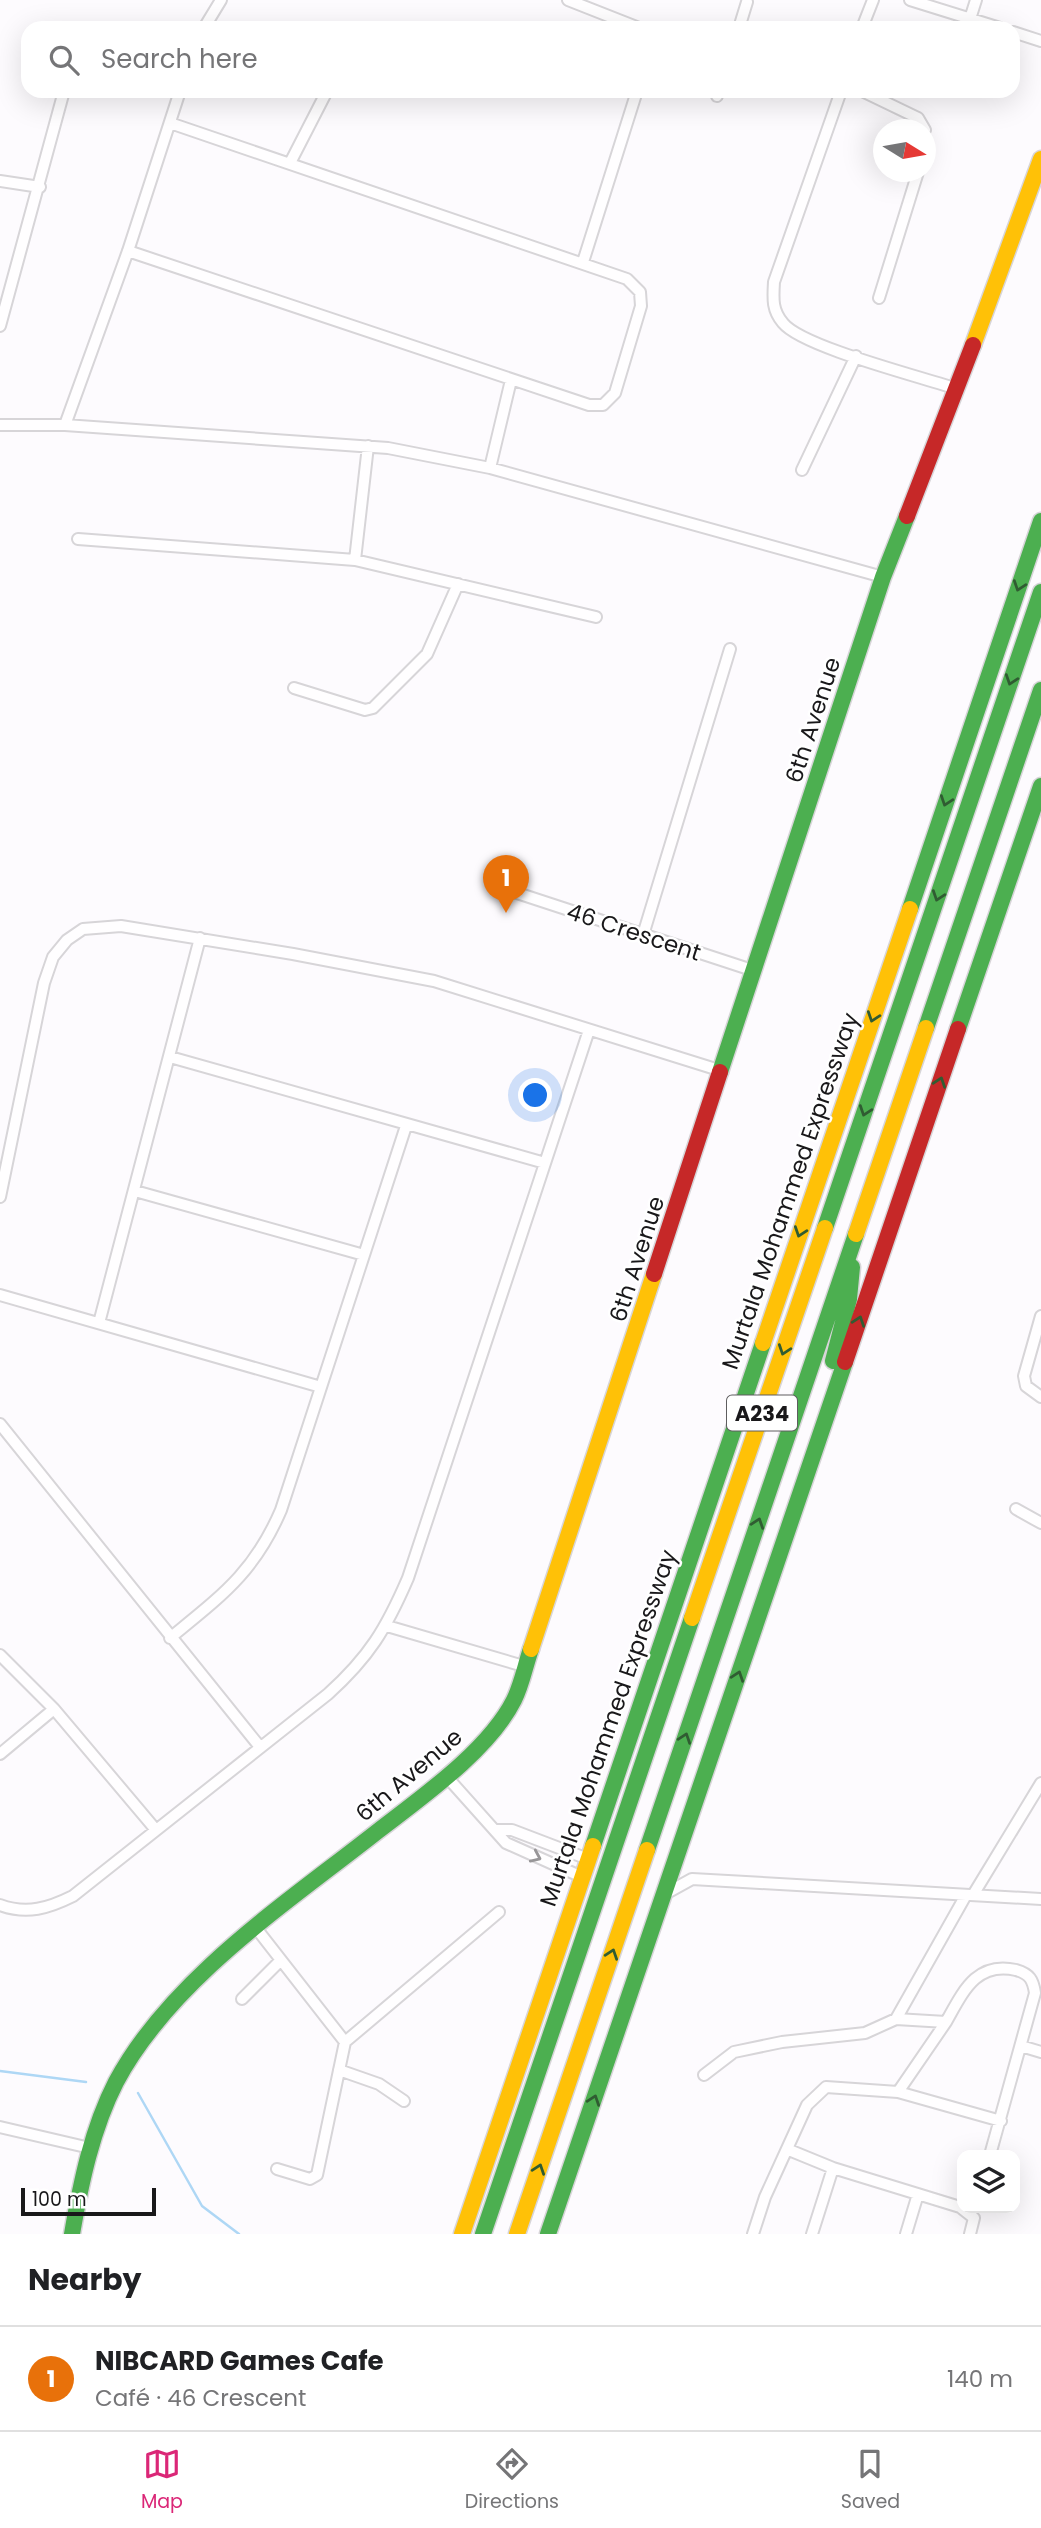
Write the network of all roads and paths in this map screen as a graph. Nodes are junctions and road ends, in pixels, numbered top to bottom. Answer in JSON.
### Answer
{"nodes":[{"id":1,"x":221,"y":0,"type":"edge"},
{"id":2,"x":568,"y":0,"type":"edge"},
{"id":3,"x":873,"y":0,"type":"edge"},
{"id":4,"x":909,"y":0,"type":"edge"},
{"id":5,"x":976,"y":0,"type":"edge"},
{"id":6,"x":747,"y":2,"type":"dead end"},
{"id":7,"x":970,"y":19,"type":"junction"},
{"id":8,"x":208,"y":21,"type":"edge"},
{"id":9,"x":621,"y":21,"type":"edge"},
{"id":10,"x":741,"y":21,"type":"edge"},
{"id":11,"x":865,"y":21,"type":"edge"},
{"id":12,"x":976,"y":21,"type":"edge"},
{"id":13,"x":1020,"y":34,"type":"edge"},
{"id":14,"x":1041,"y":41,"type":"edge"},
{"id":15,"x":62,"y":98,"type":"edge"},
{"id":16,"x":178,"y":98,"type":"edge"},
{"id":17,"x":323,"y":98,"type":"edge"},
{"id":18,"x":635,"y":98,"type":"edge"},
{"id":19,"x":839,"y":98,"type":"edge"},
{"id":20,"x":877,"y":98,"type":"edge"},
{"id":21,"x":919,"y":119,"type":"edge"},
{"id":22,"x":170,"y":123,"type":"junction"},
{"id":23,"x":1041,"y":159,"type":"edge"},
{"id":24,"x":290,"y":163,"type":"junction"},
{"id":25,"x":0,"y":181,"type":"edge"},
{"id":26,"x":915,"y":182,"type":"edge"},
{"id":27,"x":40,"y":187,"type":"junction"},
{"id":28,"x":128,"y":251,"type":"junction"},
{"id":29,"x":583,"y":262,"type":"junction"},
{"id":30,"x":879,"y":298,"type":"dead end"},
{"id":31,"x":0,"y":326,"type":"edge"},
{"id":32,"x":856,"y":356,"type":"junction"},
{"id":33,"x":511,"y":380,"type":"junction"},
{"id":34,"x":957,"y":389,"type":"junction"},
{"id":35,"x":0,"y":412,"type":"edge"},
{"id":36,"x":3,"y":425,"type":"edge"},
{"id":37,"x":65,"y":425,"type":"junction"},
{"id":38,"x":368,"y":446,"type":"junction"},
{"id":39,"x":489,"y":468,"type":"junction"},
{"id":40,"x":802,"y":470,"type":"dead end"},
{"id":41,"x":1041,"y":521,"type":"edge"},
{"id":42,"x":78,"y":539,"type":"dead end"},
{"id":43,"x":355,"y":560,"type":"junction"},
{"id":44,"x":883,"y":577,"type":"junction"},
{"id":45,"x":458,"y":584,"type":"junction"},
{"id":46,"x":1041,"y":592,"type":"edge"},
{"id":47,"x":596,"y":617,"type":"dead end"},
{"id":48,"x":730,"y":649,"type":"dead end"},
{"id":49,"x":294,"y":688,"type":"dead end"},
{"id":50,"x":1041,"y":690,"type":"edge"},
{"id":51,"x":1041,"y":786,"type":"edge"},
{"id":52,"x":514,"y":892,"type":"dead end"},
{"id":53,"x":643,"y":935,"type":"junction"},
{"id":54,"x":200,"y":938,"type":"junction"},
{"id":55,"x":755,"y":971,"type":"junction"},
{"id":56,"x":589,"y":1030,"type":"junction"},
{"id":57,"x":170,"y":1057,"type":"junction"},
{"id":58,"x":722,"y":1071,"type":"junction"},
{"id":59,"x":406,"y":1126,"type":"junction"},
{"id":60,"x":545,"y":1163,"type":"junction"},
{"id":61,"x":135,"y":1191,"type":"junction"},
{"id":62,"x":0,"y":1197,"type":"edge"},
{"id":63,"x":854,"y":1237,"type":"junction"},
{"id":64,"x":364,"y":1255,"type":"junction"},
{"id":65,"x":809,"y":1276,"type":"junction"},
{"id":66,"x":0,"y":1295,"type":"edge"},
{"id":67,"x":1041,"y":1316,"type":"edge"},
{"id":68,"x":99,"y":1323,"type":"junction"},
{"id":69,"x":757,"y":1358,"type":"junction"},
{"id":70,"x":321,"y":1387,"type":"junction"},
{"id":71,"x":1041,"y":1397,"type":"edge"},
{"id":72,"x":0,"y":1424,"type":"edge"},
{"id":73,"x":809,"y":1467,"type":"junction"},
{"id":74,"x":1016,"y":1509,"type":"dead end"},
{"id":75,"x":1041,"y":1523,"type":"edge"},
{"id":76,"x":387,"y":1626,"type":"junction"},
{"id":77,"x":170,"y":1638,"type":"junction"},
{"id":78,"x":0,"y":1655,"type":"edge"},
{"id":79,"x":527,"y":1667,"type":"junction"},
{"id":80,"x":54,"y":1709,"type":"junction"},
{"id":81,"x":260,"y":1747,"type":"junction"},
{"id":82,"x":0,"y":1754,"type":"edge"},
{"id":83,"x":447,"y":1777,"type":"junction"},
{"id":84,"x":1041,"y":1783,"type":"edge"},
{"id":85,"x":156,"y":1830,"type":"junction"},
{"id":86,"x":496,"y":1830,"type":"junction"},
{"id":87,"x":676,"y":1857,"type":"junction"},
{"id":88,"x":588,"y":1859,"type":"junction"},
{"id":89,"x":582,"y":1877,"type":"junction"},
{"id":90,"x":692,"y":1879,"type":"junction"},
{"id":91,"x":663,"y":1895,"type":"junction"},
{"id":92,"x":970,"y":1895,"type":"junction"},
{"id":93,"x":1041,"y":1899,"type":"edge"},
{"id":94,"x":0,"y":1905,"type":"edge"},
{"id":95,"x":499,"y":1912,"type":"dead end"},
{"id":96,"x":256,"y":1928,"type":"junction"},
{"id":97,"x":281,"y":1960,"type":"junction"},
{"id":98,"x":242,"y":1998,"type":"dead end"},
{"id":99,"x":896,"y":2019,"type":"junction"},
{"id":100,"x":946,"y":2022,"type":"junction"},
{"id":101,"x":345,"y":2042,"type":"junction"},
{"id":102,"x":1021,"y":2046,"type":"junction"},
{"id":103,"x":1041,"y":2052,"type":"edge"},
{"id":104,"x":339,"y":2070,"type":"junction"},
{"id":105,"x":704,"y":2075,"type":"dead end"},
{"id":106,"x":898,"y":2092,"type":"junction"},
{"id":107,"x":404,"y":2101,"type":"dead end"},
{"id":108,"x":1001,"y":2121,"type":"junction"},
{"id":109,"x":0,"y":2127,"type":"edge"},
{"id":110,"x":90,"y":2148,"type":"junction"},
{"id":111,"x":789,"y":2150,"type":"junction"},
{"id":112,"x":992,"y":2150,"type":"edge"},
{"id":113,"x":833,"y":2168,"type":"junction"},
{"id":114,"x":277,"y":2169,"type":"dead end"},
{"id":115,"x":918,"y":2194,"type":"junction"},
{"id":116,"x":813,"y":2232,"type":"edge"},
{"id":117,"x":72,"y":2234,"type":"edge"},
{"id":118,"x":462,"y":2234,"type":"edge"},
{"id":119,"x":483,"y":2234,"type":"edge"},
{"id":120,"x":517,"y":2234,"type":"edge"},
{"id":121,"x":548,"y":2234,"type":"edge"},
{"id":122,"x":753,"y":2234,"type":"edge"},
{"id":123,"x":826,"y":2234,"type":"edge"},
{"id":124,"x":906,"y":2234,"type":"edge"},
{"id":125,"x":970,"y":2234,"type":"edge"}],
"edges":[{"from":1,"to":8,"type":"street"},
{"from":2,"to":9,"type":"street"},
{"from":3,"to":11,"type":"street"},
{"from":4,"to":7,"type":"street"},
{"from":5,"to":7,"type":"street"},
{"from":6,"to":10,"type":"street"},
{"from":7,"to":12,"type":"street"},
{"from":13,"to":14,"type":"street"},
{"from":15,"to":27,"type":"street"},
{"from":16,"to":22,"type":"street"},
{"from":17,"to":24,"type":"street"},
{"from":18,"to":29,"type":"street"},
{"from":19,"to":32,"type":"street"},
{"from":20,"to":21,"type":"street"},
{"from":22,"to":24,"type":"street"},
{"from":22,"to":28,"type":"street"},
{"from":23,"to":34,"type":"main road","name":"6th Avenue"},
{"from":24,"to":29,"type":"street"},
{"from":25,"to":27,"type":"street"},
{"from":26,"to":30,"type":"street"},
{"from":27,"to":31,"type":"street"},
{"from":28,"to":33,"type":"street"},
{"from":28,"to":37,"type":"street"},
{"from":29,"to":33,"type":"street"},
{"from":32,"to":34,"type":"street"},
{"from":32,"to":40,"type":"street"},
{"from":33,"to":39,"type":"street"},
{"from":34,"to":44,"type":"main road","name":"6th Avenue"},
{"from":35,"to":36,"type":"street"},
{"from":36,"to":37,"type":"street"},
{"from":37,"to":38,"type":"street"},
{"from":38,"to":39,"type":"street"},
{"from":38,"to":43,"type":"street"},
{"from":39,"to":44,"type":"street"},
{"from":41,"to":69,"type":"main road","name":"Murtala Mohammed Expressway","one_way":true},
{"from":42,"to":43,"type":"street"},
{"from":43,"to":45,"type":"street"},
{"from":44,"to":55,"type":"main road","name":"6th Avenue"},
{"from":45,"to":47,"type":"street"},
{"from":45,"to":49,"type":"street"},
{"from":46,"to":65,"type":"main road","name":"Murtala Mohammed Expressway","number":"A234","one_way":true},
{"from":48,"to":53,"type":"street"},
{"from":50,"to":63,"type":"main road","number":"A234"},
{"from":73,"to":51,"type":"main road","one_way":true},
{"from":52,"to":53,"type":"street","name":"46 Crescent"},
{"from":53,"to":55,"type":"street","name":"46 Crescent"},
{"from":54,"to":56,"type":"street"},
{"from":54,"to":57,"type":"street"},
{"from":54,"to":62,"type":"street"},
{"from":55,"to":58,"type":"main road","name":"6th Avenue"},
{"from":56,"to":58,"type":"street"},
{"from":56,"to":60,"type":"street"},
{"from":57,"to":59,"type":"street"},
{"from":57,"to":61,"type":"street"},
{"from":58,"to":79,"type":"main road","name":"6th Avenue"},
{"from":59,"to":60,"type":"street"},
{"from":59,"to":64,"type":"street"},
{"from":60,"to":76,"type":"street"},
{"from":61,"to":64,"type":"street"},
{"from":61,"to":68,"type":"street"},
{"from":63,"to":73,"type":"main road"},
{"from":120,"to":63,"type":"main road","number":"A234","one_way":true},
{"from":64,"to":70,"type":"street"},
{"from":65,"to":69,"type":"main road"},
{"from":65,"to":119,"type":"main road","name":"Murtala Mohammed Expressway","number":"A234","one_way":true},
{"from":66,"to":68,"type":"street"},
{"from":67,"to":71,"type":"street"},
{"from":68,"to":70,"type":"street"},
{"from":69,"to":88,"type":"main road","name":"Murtala Mohammed Expressway"},
{"from":70,"to":77,"type":"street"},
{"from":72,"to":77,"type":"street"},
{"from":87,"to":73,"type":"main road","one_way":true},
{"from":74,"to":75,"type":"street"},
{"from":76,"to":79,"type":"street"},
{"from":76,"to":81,"type":"street"},
{"from":77,"to":81,"type":"street"},
{"from":78,"to":80,"type":"street"},
{"from":79,"to":83,"type":"main road","name":"6th Avenue"},
{"from":80,"to":82,"type":"street"},
{"from":80,"to":85,"type":"street"},
{"from":81,"to":85,"type":"street"},
{"from":83,"to":86,"type":"street"},
{"from":83,"to":96,"type":"main road","name":"6th Avenue"},
{"from":84,"to":92,"type":"street"},
{"from":85,"to":94,"type":"street"},
{"from":86,"to":88,"type":"street"},
{"from":86,"to":89,"type":"street","one_way":true},
{"from":87,"to":90,"type":"street"},
{"from":87,"to":91,"type":"main road"},
{"from":88,"to":89,"type":"main road","name":"Murtala Mohammed Expressway"},
{"from":89,"to":118,"type":"main road","name":"Murtala Mohammed Expressway"},
{"from":90,"to":91,"type":"street"},
{"from":90,"to":92,"type":"street"},
{"from":121,"to":91,"type":"main road","one_way":true},
{"from":92,"to":93,"type":"street"},
{"from":92,"to":99,"type":"street"},
{"from":95,"to":101,"type":"street"},
{"from":96,"to":97,"type":"street"},
{"from":96,"to":110,"type":"main road","name":"6th Avenue"},
{"from":97,"to":98,"type":"street"},
{"from":97,"to":101,"type":"street"},
{"from":99,"to":100,"type":"street"},
{"from":99,"to":105,"type":"street"},
{"from":100,"to":102,"type":"street"},
{"from":100,"to":106,"type":"street"},
{"from":101,"to":104,"type":"street"},
{"from":102,"to":103,"type":"street"},
{"from":102,"to":108,"type":"street"},
{"from":104,"to":107,"type":"street"},
{"from":104,"to":114,"type":"street"},
{"from":106,"to":108,"type":"street"},
{"from":106,"to":111,"type":"street"},
{"from":108,"to":112,"type":"street"},
{"from":109,"to":110,"type":"street"},
{"from":110,"to":117,"type":"main road","name":"6th Avenue"},
{"from":111,"to":113,"type":"street"},
{"from":111,"to":122,"type":"street"},
{"from":113,"to":115,"type":"street"},
{"from":113,"to":116,"type":"street"},
{"from":115,"to":124,"type":"street"},
{"from":115,"to":125,"type":"street"},
{"from":116,"to":123,"type":"street"}]}
